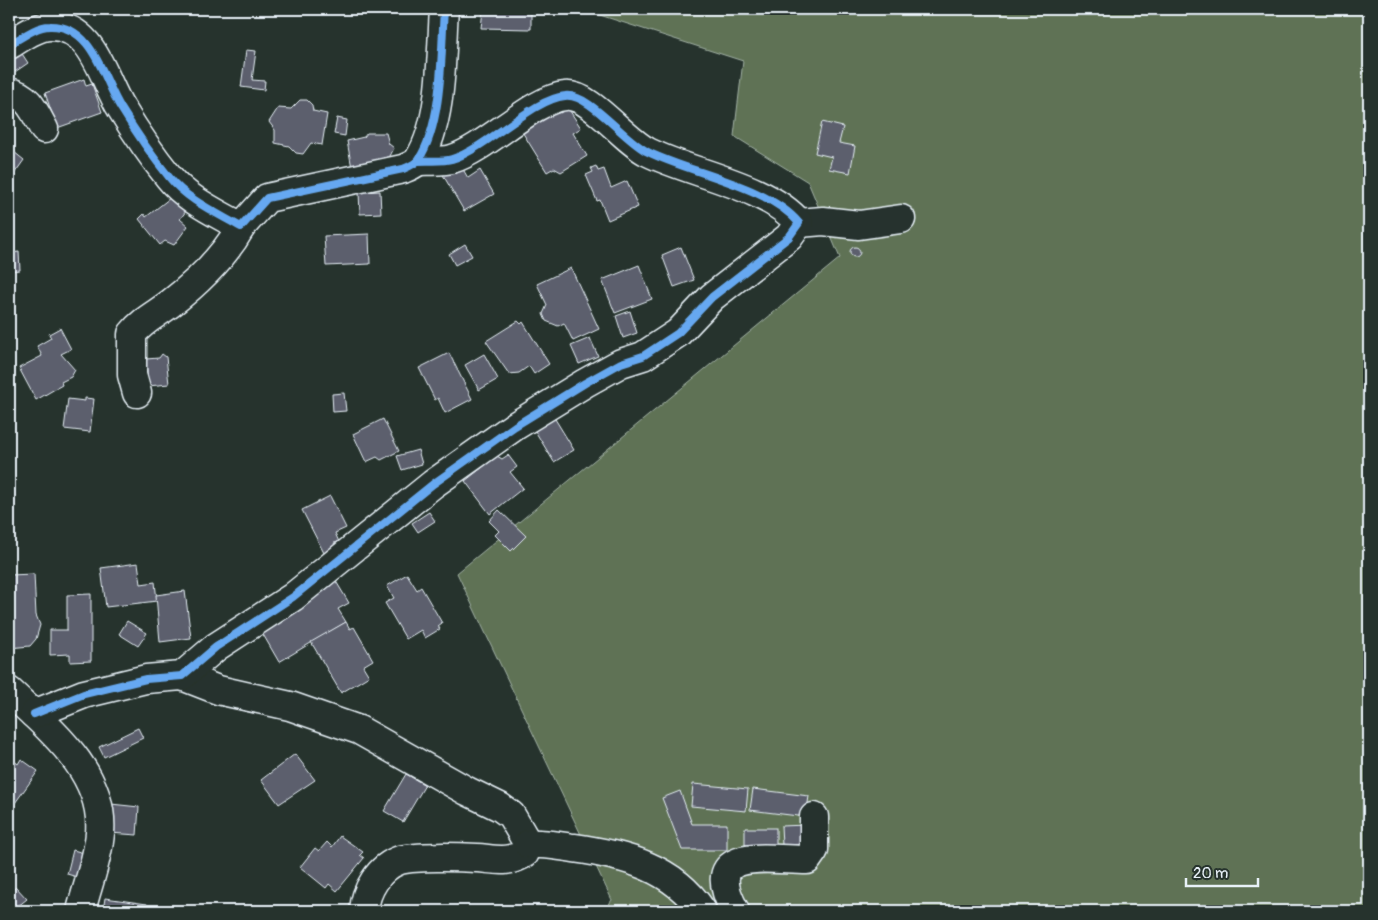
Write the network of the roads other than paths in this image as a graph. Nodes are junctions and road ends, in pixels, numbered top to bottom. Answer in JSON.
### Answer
{"nodes":[{"id":1,"x":444,"y":9,"type":"edge"},
{"id":2,"x":9,"y":45,"type":"edge"},
{"id":3,"x":9,"y":92,"type":"edge"},
{"id":4,"x":44,"y":129,"type":"dead end"},
{"id":5,"x":432,"y":132,"type":"junction"},
{"id":6,"x":451,"y":159,"type":"junction"},
{"id":7,"x":418,"y":161,"type":"junction"},
{"id":8,"x":900,"y":219,"type":"dead end"},
{"id":9,"x":799,"y":223,"type":"junction"},
{"id":10,"x":241,"y":227,"type":"junction"},
{"id":11,"x":137,"y":392,"type":"dead end"},
{"id":12,"x":182,"y":676,"type":"junction"},
{"id":13,"x":9,"y":691,"type":"edge"},
{"id":14,"x":34,"y":714,"type":"junction"},
{"id":15,"x":814,"y":817,"type":"dead end"},
{"id":16,"x":528,"y":844,"type":"junction"},
{"id":17,"x":81,"y":911,"type":"edge"},
{"id":18,"x":364,"y":911,"type":"edge"},
{"id":19,"x":702,"y":911,"type":"edge"},
{"id":20,"x":735,"y":911,"type":"edge"}],
"edges":[{"from":1,"to":5,"type":"street"},
{"from":2,"to":10,"type":"street"},
{"from":3,"to":4,"type":"street"},
{"from":5,"to":6,"type":"street"},
{"from":5,"to":7,"type":"street"},
{"from":6,"to":7,"type":"street"},
{"from":6,"to":9,"type":"street"},
{"from":7,"to":10,"type":"street"},
{"from":8,"to":9,"type":"street"},
{"from":9,"to":12,"type":"street"},
{"from":10,"to":11,"type":"street"},
{"from":12,"to":14,"type":"street"},
{"from":12,"to":16,"type":"street"},
{"from":13,"to":14,"type":"street"},
{"from":14,"to":17,"type":"street"},
{"from":15,"to":20,"type":"street"},
{"from":16,"to":18,"type":"street"},
{"from":16,"to":19,"type":"street"}]}
